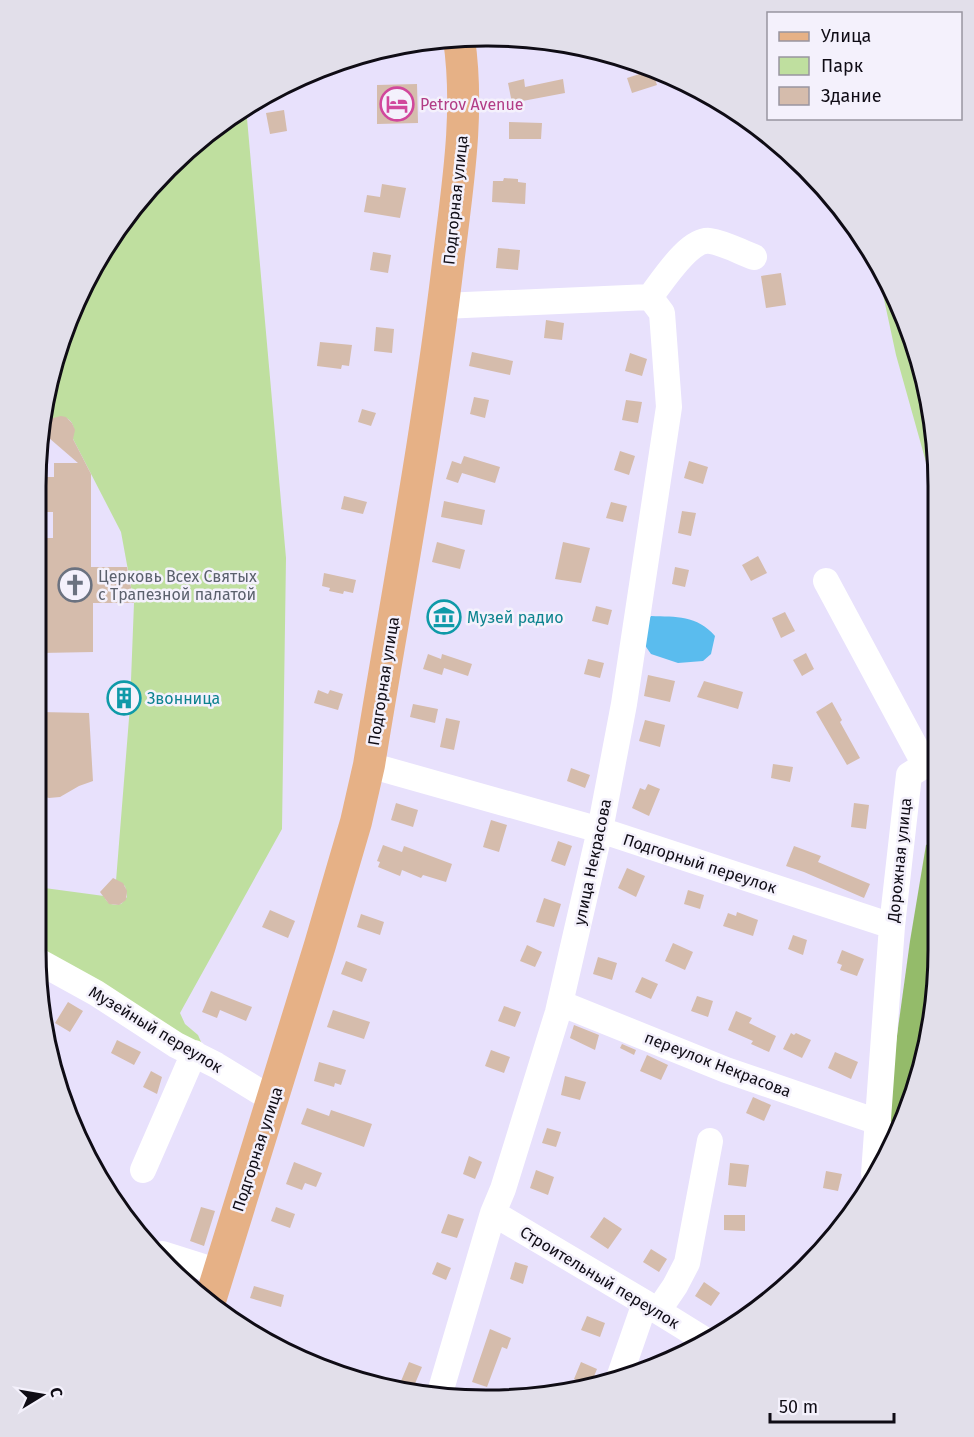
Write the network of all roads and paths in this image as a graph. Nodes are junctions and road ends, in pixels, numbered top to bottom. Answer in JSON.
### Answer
{"nodes":[{"id":1,"x":460,"y":47,"type":"edge"},
{"id":2,"x":754,"y":257,"type":"dead end"},
{"id":3,"x":656,"y":305,"type":"junction"},
{"id":4,"x":443,"y":306,"type":"junction"},
{"id":5,"x":826,"y":581,"type":"dead end"},
{"id":6,"x":369,"y":765,"type":"junction"},
{"id":7,"x":600,"y":830,"type":"junction"},
{"id":8,"x":892,"y":926,"type":"junction"},
{"id":9,"x":47,"y":966,"type":"edge"},
{"id":10,"x":560,"y":1003,"type":"junction"},
{"id":11,"x":194,"y":1053,"type":"junction"},
{"id":12,"x":273,"y":1100,"type":"junction"},
{"id":13,"x":878,"y":1122,"type":"junction"},
{"id":14,"x":710,"y":1141,"type":"dead end"},
{"id":15,"x":875,"y":1157,"type":"edge"},
{"id":16,"x":143,"y":1170,"type":"dead end"},
{"id":17,"x":493,"y":1213,"type":"junction"},
{"id":18,"x":172,"y":1257,"type":"edge"},
{"id":19,"x":219,"y":1272,"type":"junction"},
{"id":20,"x":212,"y":1294,"type":"edge"},
{"id":21,"x":652,"y":1307,"type":"junction"},
{"id":22,"x":698,"y":1336,"type":"edge"},
{"id":23,"x":623,"y":1369,"type":"edge"},
{"id":24,"x":441,"y":1388,"type":"edge"}],
"edges":[{"from":1,"to":4,"type":"main road","name":"Подгорная улица"},
{"from":2,"to":3,"type":"street"},
{"from":3,"to":4,"type":"street"},
{"from":3,"to":7,"type":"street","name":"улица Некрасова"},
{"from":4,"to":6,"type":"main road","name":"Подгорная улица"},
{"from":5,"to":8,"type":"street","name":"Дорожная улица"},
{"from":6,"to":7,"type":"street","name":"Подгорный переулок"},
{"from":6,"to":12,"type":"main road","name":"Подгорная улица"},
{"from":7,"to":8,"type":"street","name":"Подгорный переулок"},
{"from":7,"to":10,"type":"street","name":"улица Некрасова"},
{"from":8,"to":13,"type":"street","name":"Дорожная улица"},
{"from":9,"to":11,"type":"street","name":"Музейный переулок"},
{"from":10,"to":13,"type":"street","name":"переулок Некрасова"},
{"from":10,"to":17,"type":"street","name":"улица Некрасова"},
{"from":11,"to":12,"type":"street","name":"Музейный переулок"},
{"from":11,"to":16,"type":"street"},
{"from":12,"to":19,"type":"main road","name":"Подгорная улица"},
{"from":13,"to":15,"type":"street","name":"Дорожная улица"},
{"from":14,"to":21,"type":"street"},
{"from":17,"to":21,"type":"street","name":"Строительный переулок"},
{"from":17,"to":24,"type":"street","name":"улица Некрасова"},
{"from":18,"to":19,"type":"street"},
{"from":19,"to":20,"type":"main road","name":"Подгорная улица"},
{"from":21,"to":22,"type":"street","name":"Строительный переулок"},
{"from":21,"to":23,"type":"street"}]}
